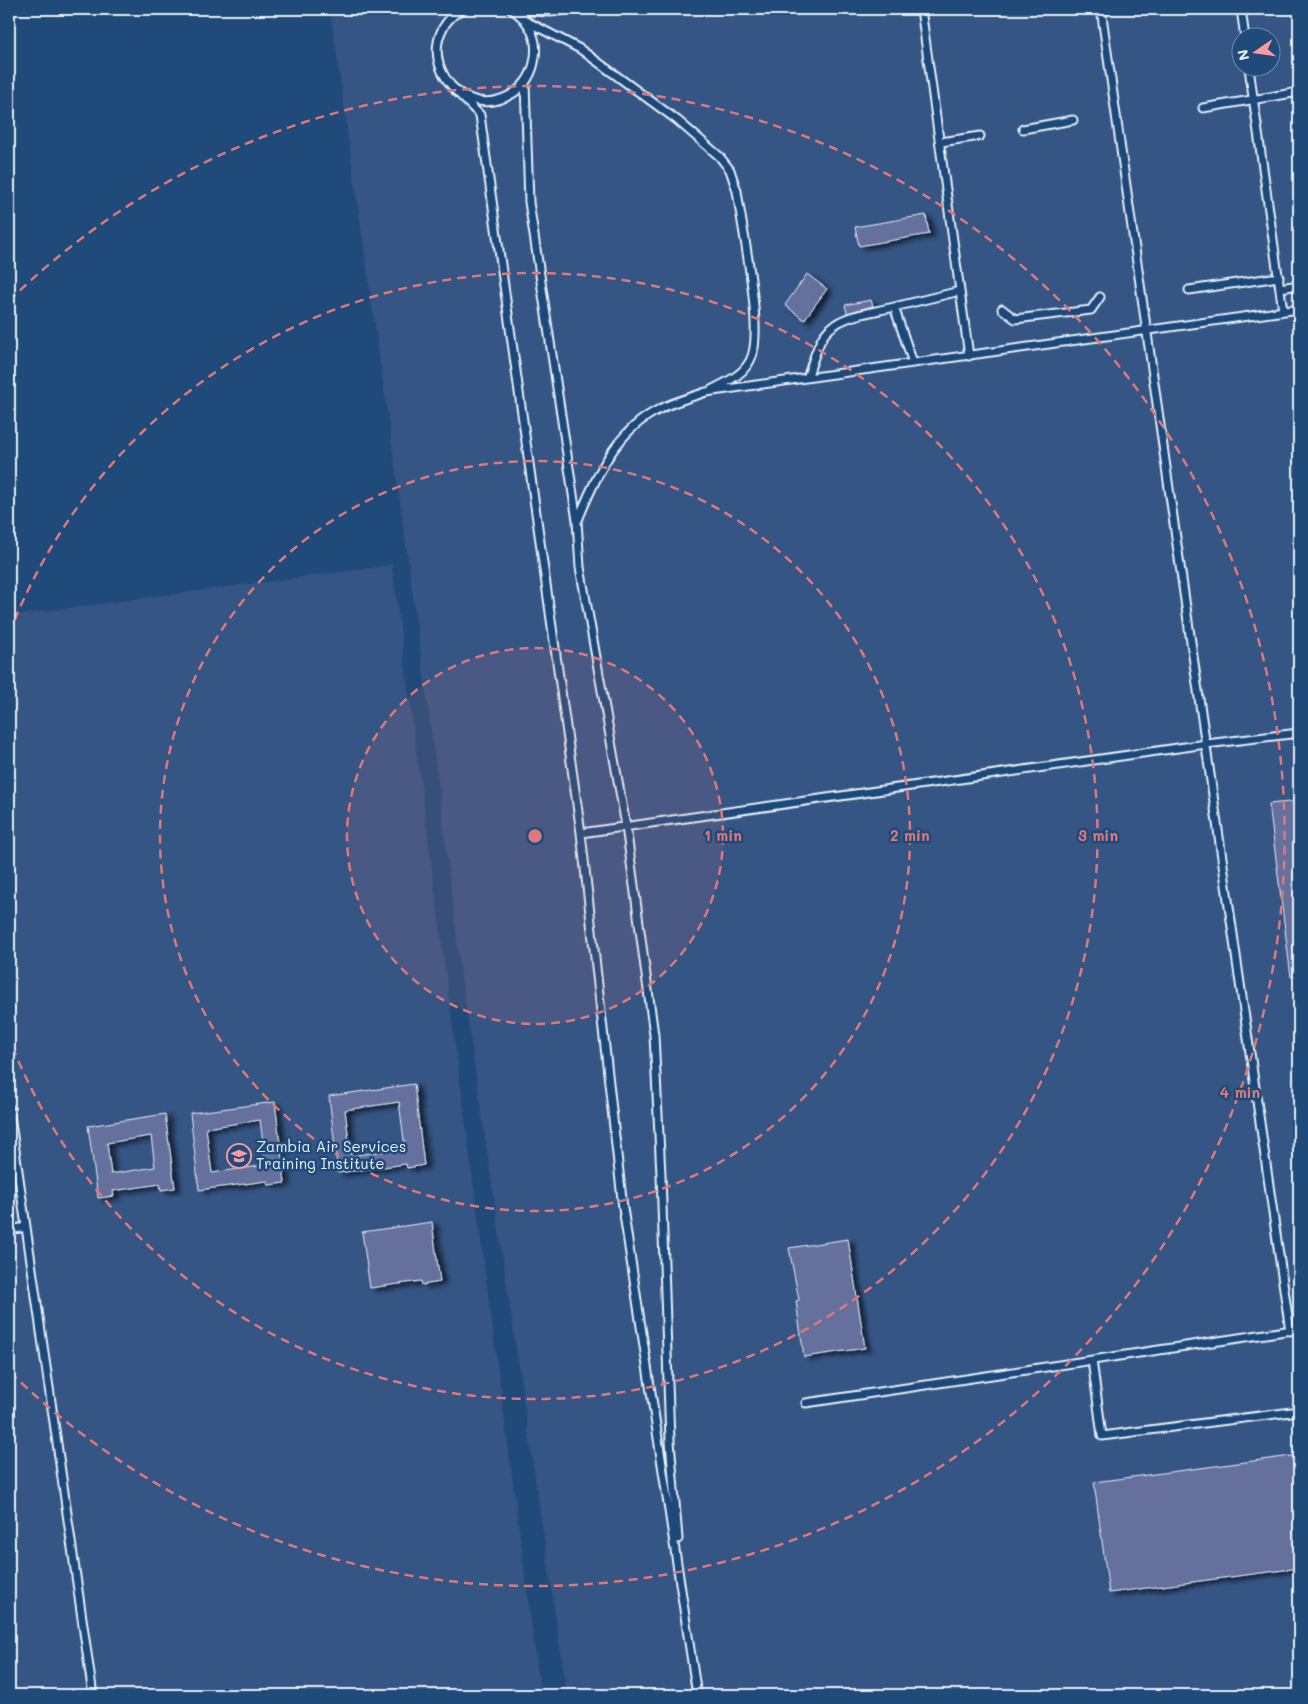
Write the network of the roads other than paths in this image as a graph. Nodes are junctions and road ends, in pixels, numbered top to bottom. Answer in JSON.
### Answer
{"nodes":[{"id":1,"x":462,"y":9,"type":"edge"},
{"id":2,"x":512,"y":9,"type":"edge"},
{"id":3,"x":571,"y":9,"type":"edge"},
{"id":4,"x":921,"y":9,"type":"edge"},
{"id":5,"x":1101,"y":9,"type":"edge"},
{"id":6,"x":1241,"y":9,"type":"edge"},
{"id":7,"x":526,"y":22,"type":"junction"},
{"id":8,"x":1244,"y":28,"type":"edge"},
{"id":9,"x":1251,"y":78,"type":"edge"},
{"id":10,"x":525,"y":83,"type":"junction"},
{"id":11,"x":456,"y":90,"type":"junction"},
{"id":12,"x":1299,"y":92,"type":"edge"},
{"id":13,"x":1254,"y":100,"type":"junction"},
{"id":14,"x":1203,"y":108,"type":"dead end"},
{"id":15,"x":1073,"y":120,"type":"dead end"},
{"id":16,"x":1023,"y":129,"type":"dead end"},
{"id":17,"x":980,"y":136,"type":"dead end"},
{"id":18,"x":941,"y":142,"type":"junction"},
{"id":19,"x":1279,"y":277,"type":"junction"},
{"id":20,"x":1299,"y":285,"type":"edge"},
{"id":21,"x":1280,"y":288,"type":"junction"},
{"id":22,"x":1189,"y":290,"type":"dead end"},
{"id":23,"x":960,"y":291,"type":"junction"},
{"id":24,"x":1100,"y":297,"type":"dead end"},
{"id":25,"x":894,"y":307,"type":"junction"},
{"id":26,"x":1299,"y":308,"type":"edge"},
{"id":27,"x":1002,"y":309,"type":"dead end"},
{"id":28,"x":1283,"y":311,"type":"junction"},
{"id":29,"x":1146,"y":330,"type":"junction"},
{"id":30,"x":969,"y":356,"type":"junction"},
{"id":31,"x":914,"y":363,"type":"junction"},
{"id":32,"x":806,"y":378,"type":"junction"},
{"id":33,"x":706,"y":392,"type":"junction"},
{"id":34,"x":578,"y":521,"type":"junction"},
{"id":35,"x":1299,"y":733,"type":"edge"},
{"id":36,"x":1206,"y":744,"type":"junction"},
{"id":37,"x":626,"y":826,"type":"junction"},
{"id":38,"x":581,"y":833,"type":"junction"},
{"id":39,"x":9,"y":1108,"type":"edge"},
{"id":40,"x":26,"y":1227,"type":"junction"},
{"id":41,"x":9,"y":1230,"type":"edge"},
{"id":42,"x":1299,"y":1329,"type":"edge"},
{"id":43,"x":1290,"y":1330,"type":"junction"},
{"id":44,"x":1092,"y":1360,"type":"junction"},
{"id":45,"x":806,"y":1403,"type":"dead end"},
{"id":46,"x":1299,"y":1410,"type":"edge"},
{"id":47,"x":682,"y":1597,"type":"junction"},
{"id":48,"x":93,"y":1695,"type":"edge"},
{"id":49,"x":697,"y":1695,"type":"edge"}],
"edges":[{"from":1,"to":11,"type":"lane"},
{"from":2,"to":3,"type":"lane"},
{"from":2,"to":7,"type":"lane"},
{"from":4,"to":18,"type":"lane"},
{"from":5,"to":29,"type":"lane"},
{"from":6,"to":8,"type":"lane"},
{"from":7,"to":10,"type":"lane"},
{"from":7,"to":33,"type":"lane"},
{"from":9,"to":13,"type":"lane"},
{"from":10,"to":11,"type":"lane"},
{"from":10,"to":34,"type":"lane"},
{"from":11,"to":38,"type":"lane"},
{"from":12,"to":13,"type":"lane"},
{"from":13,"to":14,"type":"lane"},
{"from":13,"to":19,"type":"lane"},
{"from":15,"to":16,"type":"lane"},
{"from":17,"to":18,"type":"lane"},
{"from":18,"to":23,"type":"lane"},
{"from":19,"to":21,"type":"lane"},
{"from":19,"to":22,"type":"lane"},
{"from":20,"to":21,"type":"lane"},
{"from":21,"to":28,"type":"lane"},
{"from":23,"to":25,"type":"lane"},
{"from":23,"to":30,"type":"lane"},
{"from":24,"to":27,"type":"lane"},
{"from":25,"to":31,"type":"lane"},
{"from":25,"to":32,"type":"lane"},
{"from":26,"to":28,"type":"lane"},
{"from":28,"to":29,"type":"lane"},
{"from":29,"to":30,"type":"lane"},
{"from":29,"to":36,"type":"lane"},
{"from":30,"to":31,"type":"lane"},
{"from":31,"to":32,"type":"lane"},
{"from":32,"to":33,"type":"lane"},
{"from":33,"to":34,"type":"lane"},
{"from":34,"to":37,"type":"lane"},
{"from":35,"to":36,"type":"lane"},
{"from":36,"to":37,"type":"lane"},
{"from":36,"to":43,"type":"lane"},
{"from":37,"to":38,"type":"lane"},
{"from":37,"to":47,"type":"lane"},
{"from":38,"to":47,"type":"lane"},
{"from":39,"to":40,"type":"lane"},
{"from":40,"to":41,"type":"lane"},
{"from":40,"to":48,"type":"lane"},
{"from":42,"to":43,"type":"lane"},
{"from":43,"to":44,"type":"lane"},
{"from":44,"to":45,"type":"lane"},
{"from":44,"to":46,"type":"lane"},
{"from":47,"to":49,"type":"lane"}]}
